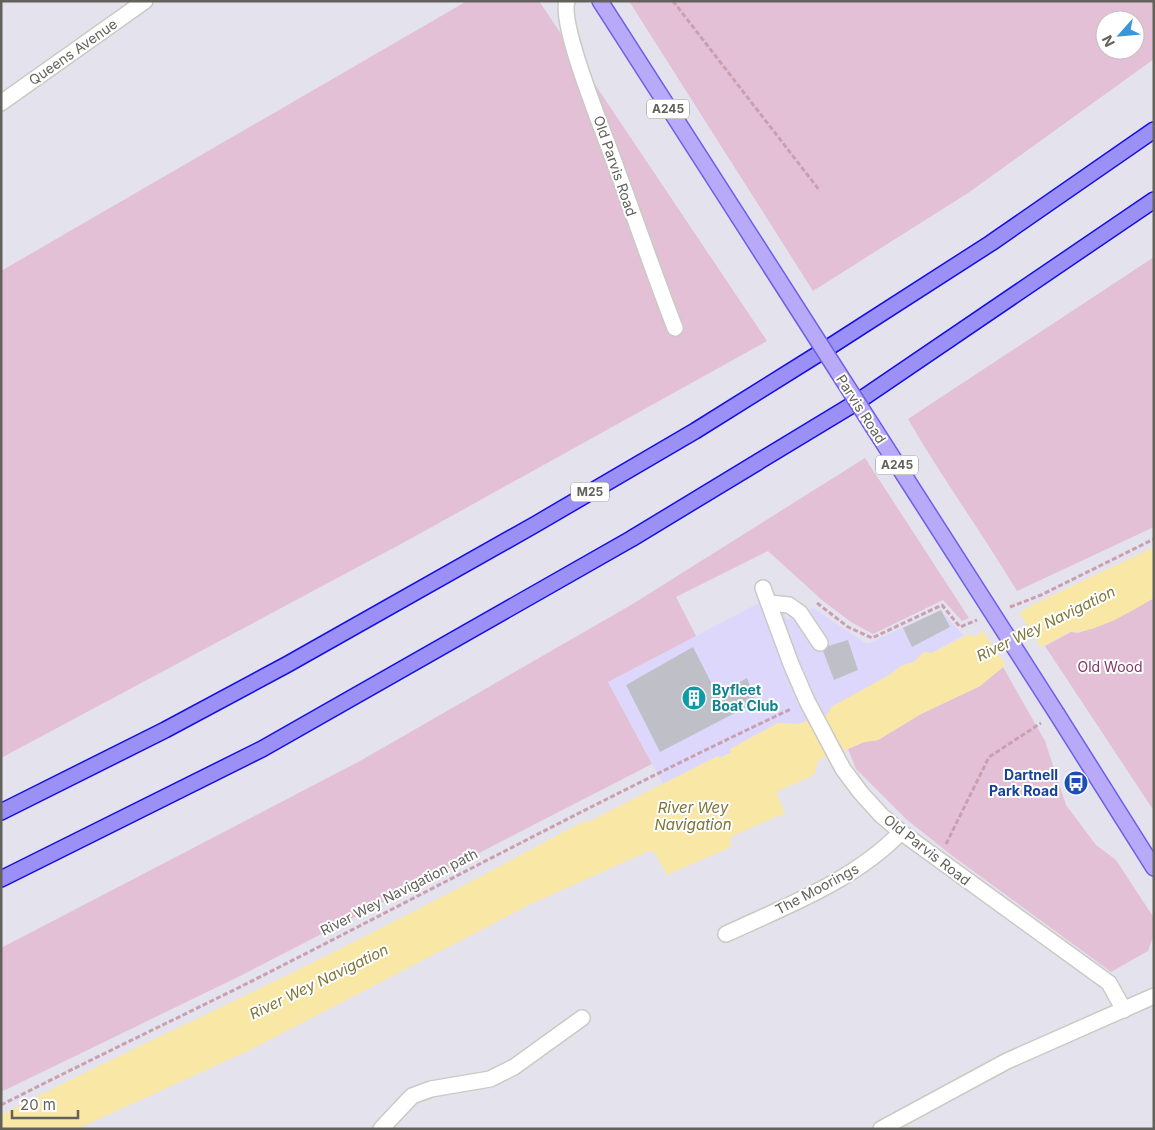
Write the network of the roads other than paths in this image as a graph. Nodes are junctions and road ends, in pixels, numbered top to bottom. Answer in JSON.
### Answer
{"nodes":[{"id":1,"x":145,"y":1,"type":"edge"},
{"id":2,"x":567,"y":1,"type":"edge"},
{"id":3,"x":600,"y":1,"type":"edge"},
{"id":4,"x":1,"y":103,"type":"edge"},
{"id":5,"x":1154,"y":130,"type":"edge"},
{"id":6,"x":1154,"y":200,"type":"edge"},
{"id":7,"x":674,"y":328,"type":"dead end"},
{"id":8,"x":763,"y":588,"type":"dead end"},
{"id":9,"x":769,"y":603,"type":"junction"},
{"id":10,"x":820,"y":643,"type":"dead end"},
{"id":11,"x":1,"y":812,"type":"edge"},
{"id":12,"x":901,"y":832,"type":"junction"},
{"id":13,"x":1154,"y":868,"type":"edge"},
{"id":14,"x":1,"y":879,"type":"edge"},
{"id":15,"x":726,"y":934,"type":"dead end"},
{"id":16,"x":1154,"y":996,"type":"edge"},
{"id":17,"x":1124,"y":1010,"type":"junction"},
{"id":18,"x":582,"y":1018,"type":"dead end"},
{"id":19,"x":381,"y":1129,"type":"edge"},
{"id":20,"x":881,"y":1129,"type":"edge"}],
"edges":[{"from":1,"to":4,"type":"street","name":"Queens Avenue"},
{"from":2,"to":7,"type":"street","name":"Old Parvis Road"},
{"from":3,"to":13,"type":"main road","name":"Parvis Road","number":"A245","bridge":true},
{"from":5,"to":11,"type":"highway","number":"M25"},
{"from":6,"to":14,"type":"highway"},
{"from":8,"to":9,"type":"street","name":"Old Parvis Road"},
{"from":9,"to":10,"type":"street"},
{"from":9,"to":12,"type":"street","name":"Old Parvis Road"},
{"from":12,"to":15,"type":"street","name":"The Moorings"},
{"from":12,"to":17,"type":"street","name":"Old Parvis Road"},
{"from":16,"to":17,"type":"street"},
{"from":17,"to":20,"type":"street"},
{"from":18,"to":19,"type":"street"}]}
